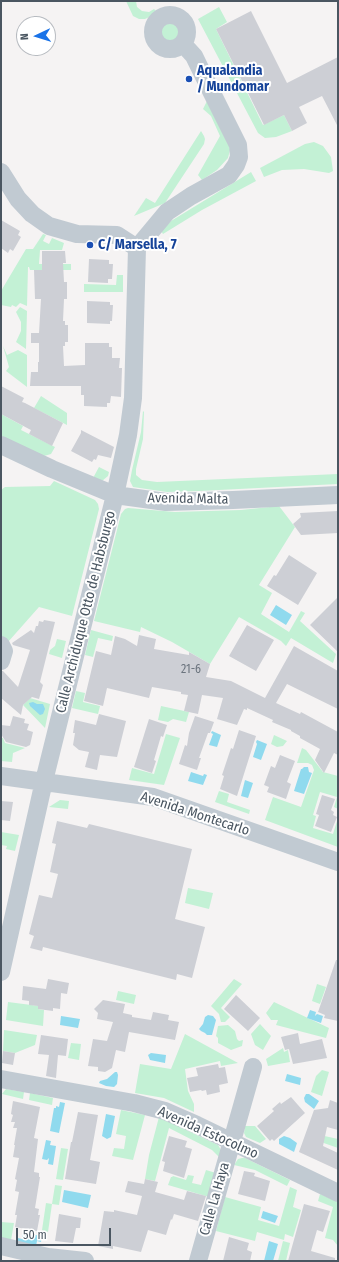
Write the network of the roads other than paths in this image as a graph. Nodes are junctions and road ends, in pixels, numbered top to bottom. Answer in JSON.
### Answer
{"nodes":[{"id":1,"x":183,"y":44,"type":"dead end"},
{"id":2,"x":1,"y":172,"type":"edge"},
{"id":3,"x":137,"y":248,"type":"junction"},
{"id":4,"x":1,"y":445,"type":"edge"},
{"id":5,"x":115,"y":495,"type":"junction"},
{"id":6,"x":338,"y":495,"type":"edge"},
{"id":7,"x":1,"y":646,"type":"edge"},
{"id":8,"x":1,"y":661,"type":"edge"},
{"id":9,"x":1,"y":776,"type":"edge"},
{"id":10,"x":44,"y":781,"type":"junction"},
{"id":11,"x":338,"y":862,"type":"edge"},
{"id":12,"x":1,"y":972,"type":"edge"},
{"id":13,"x":253,"y":1068,"type":"dead end"},
{"id":14,"x":1,"y":1080,"type":"edge"},
{"id":15,"x":231,"y":1142,"type":"junction"},
{"id":16,"x":338,"y":1193,"type":"edge"},
{"id":17,"x":1,"y":1246,"type":"edge"},
{"id":18,"x":85,"y":1261,"type":"edge"},
{"id":19,"x":198,"y":1261,"type":"edge"}],
"edges":[{"from":1,"to":3,"type":"street"},
{"from":2,"to":3,"type":"street"},
{"from":3,"to":5,"type":"street","name":"Calle Archiduque Otto de Habsburgo"},
{"from":4,"to":5,"type":"street","name":"Avenida Malta"},
{"from":5,"to":6,"type":"street","name":"Avenida Malta"},
{"from":5,"to":10,"type":"street","name":"Calle Archiduque Otto de Habsburgo"},
{"from":7,"to":8,"type":"street"},
{"from":9,"to":10,"type":"street","name":"Avenida Montecarlo"},
{"from":10,"to":11,"type":"street","name":"Avenida Montecarlo"},
{"from":10,"to":12,"type":"street","name":"Calle Archiduque Otto de Habsburgo"},
{"from":13,"to":15,"type":"street","name":"Calle La Haya"},
{"from":14,"to":15,"type":"street","name":"Avenida Estocolmo"},
{"from":15,"to":16,"type":"street","name":"Avenida Estocolmo"},
{"from":15,"to":19,"type":"street","name":"Calle La Haya"},
{"from":17,"to":18,"type":"street"}]}
